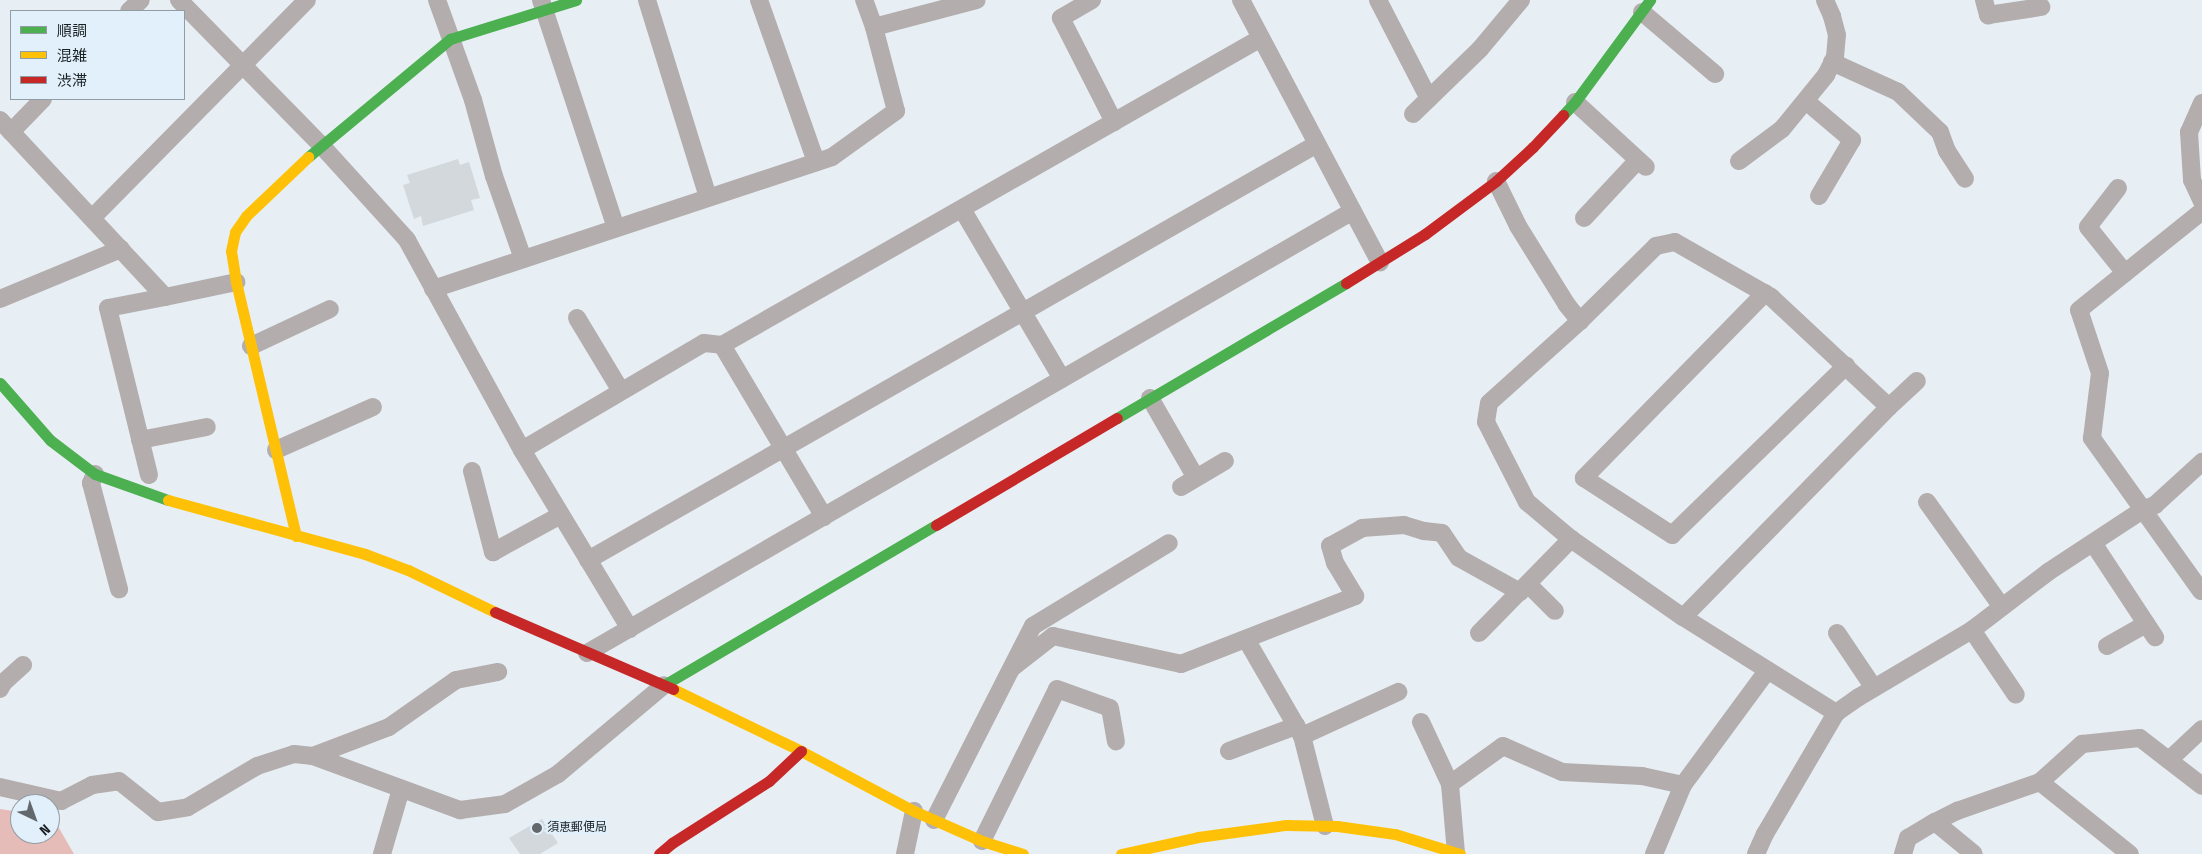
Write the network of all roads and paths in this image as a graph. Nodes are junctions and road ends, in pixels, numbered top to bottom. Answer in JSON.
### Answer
{"nodes":[{"id":1,"x":140,"y":0,"type":"edge"},
{"id":2,"x":179,"y":0,"type":"edge"},
{"id":3,"x":307,"y":0,"type":"edge"},
{"id":4,"x":437,"y":0,"type":"edge"},
{"id":5,"x":576,"y":0,"type":"edge"},
{"id":6,"x":647,"y":0,"type":"edge"},
{"id":7,"x":759,"y":0,"type":"edge"},
{"id":8,"x":864,"y":0,"type":"edge"},
{"id":9,"x":977,"y":0,"type":"edge"},
{"id":10,"x":1092,"y":0,"type":"edge"},
{"id":11,"x":1240,"y":0,"type":"edge"},
{"id":12,"x":1378,"y":0,"type":"edge"},
{"id":13,"x":1825,"y":0,"type":"edge"},
{"id":14,"x":1984,"y":0,"type":"edge"},
{"id":15,"x":1512,"y":4,"type":"edge"},
{"id":16,"x":543,"y":5,"type":"edge"},
{"id":17,"x":1646,"y":6,"type":"edge"},
{"id":18,"x":2041,"y":7,"type":"dead end"},
{"id":19,"x":131,"y":10,"type":"edge"},
{"id":20,"x":874,"y":27,"type":"junction"},
{"id":21,"x":1261,"y":38,"type":"junction"},
{"id":22,"x":450,"y":40,"type":"junction"},
{"id":23,"x":1832,"y":62,"type":"junction"},
{"id":24,"x":244,"y":66,"type":"junction"},
{"id":25,"x":1715,"y":74,"type":"dead end"},
{"id":26,"x":1429,"y":99,"type":"junction"},
{"id":27,"x":42,"y":100,"type":"edge"},
{"id":28,"x":1575,"y":102,"type":"junction"},
{"id":29,"x":1807,"y":102,"type":"junction"},
{"id":30,"x":2202,"y":103,"type":"edge"},
{"id":31,"x":1413,"y":114,"type":"dead end"},
{"id":32,"x":1114,"y":122,"type":"junction"},
{"id":33,"x":5,"y":126,"type":"edge"},
{"id":34,"x":1317,"y":144,"type":"junction"},
{"id":35,"x":321,"y":145,"type":"junction"},
{"id":36,"x":1739,"y":161,"type":"dead end"},
{"id":37,"x":816,"y":162,"type":"junction"},
{"id":38,"x":1965,"y":179,"type":"dead end"},
{"id":39,"x":1496,"y":181,"type":"junction"},
{"id":40,"x":2118,"y":188,"type":"dead end"},
{"id":41,"x":1819,"y":196,"type":"dead end"},
{"id":42,"x":708,"y":197,"type":"junction"},
{"id":43,"x":2202,"y":201,"type":"edge"},
{"id":44,"x":962,"y":209,"type":"junction"},
{"id":45,"x":1353,"y":211,"type":"junction"},
{"id":46,"x":2202,"y":211,"type":"edge"},
{"id":47,"x":92,"y":218,"type":"junction"},
{"id":48,"x":1584,"y":218,"type":"dead end"},
{"id":49,"x":616,"y":228,"type":"junction"},
{"id":50,"x":121,"y":249,"type":"junction"},
{"id":51,"x":522,"y":259,"type":"junction"},
{"id":52,"x":1380,"y":263,"type":"junction"},
{"id":53,"x":2126,"y":273,"type":"junction"},
{"id":54,"x":236,"y":282,"type":"junction"},
{"id":55,"x":433,"y":289,"type":"junction"},
{"id":56,"x":1765,"y":293,"type":"junction"},
{"id":57,"x":165,"y":297,"type":"junction"},
{"id":58,"x":0,"y":299,"type":"edge"},
{"id":59,"x":330,"y":309,"type":"dead end"},
{"id":60,"x":1022,"y":312,"type":"junction"},
{"id":61,"x":577,"y":318,"type":"dead end"},
{"id":62,"x":1580,"y":321,"type":"junction"},
{"id":63,"x":722,"y":345,"type":"junction"},
{"id":64,"x":251,"y":346,"type":"junction"},
{"id":65,"x":1846,"y":366,"type":"junction"},
{"id":66,"x":1062,"y":379,"type":"junction"},
{"id":67,"x":1917,"y":381,"type":"dead end"},
{"id":68,"x":621,"y":391,"type":"junction"},
{"id":69,"x":3,"y":393,"type":"edge"},
{"id":70,"x":1150,"y":398,"type":"junction"},
{"id":71,"x":373,"y":407,"type":"dead end"},
{"id":72,"x":1889,"y":408,"type":"junction"},
{"id":73,"x":207,"y":427,"type":"dead end"},
{"id":74,"x":140,"y":440,"type":"junction"},
{"id":75,"x":782,"y":449,"type":"junction"},
{"id":76,"x":276,"y":450,"type":"junction"},
{"id":77,"x":522,"y":450,"type":"junction"},
{"id":78,"x":1225,"y":461,"type":"dead end"},
{"id":79,"x":2202,"y":462,"type":"edge"},
{"id":80,"x":472,"y":471,"type":"dead end"},
{"id":81,"x":95,"y":474,"type":"junction"},
{"id":82,"x":149,"y":475,"type":"dead end"},
{"id":83,"x":1196,"y":478,"type":"junction"},
{"id":84,"x":1181,"y":487,"type":"dead end"},
{"id":85,"x":1927,"y":502,"type":"dead end"},
{"id":86,"x":2144,"y":509,"type":"junction"},
{"id":87,"x":560,"y":515,"type":"junction"},
{"id":88,"x":824,"y":517,"type":"junction"},
{"id":89,"x":296,"y":536,"type":"junction"},
{"id":90,"x":1571,"y":539,"type":"junction"},
{"id":91,"x":1169,"y":543,"type":"dead end"},
{"id":92,"x":2092,"y":543,"type":"junction"},
{"id":93,"x":588,"y":560,"type":"junction"},
{"id":94,"x":1524,"y":588,"type":"junction"},
{"id":95,"x":119,"y":589,"type":"dead end"},
{"id":96,"x":2201,"y":591,"type":"dead end"},
{"id":97,"x":2002,"y":607,"type":"junction"},
{"id":98,"x":1554,"y":611,"type":"dead end"},
{"id":99,"x":1682,"y":617,"type":"junction"},
{"id":100,"x":630,"y":629,"type":"junction"},
{"id":101,"x":1972,"y":630,"type":"junction"},
{"id":102,"x":1837,"y":633,"type":"dead end"},
{"id":103,"x":1479,"y":634,"type":"dead end"},
{"id":104,"x":1246,"y":639,"type":"junction"},
{"id":105,"x":2107,"y":646,"type":"dead end"},
{"id":106,"x":587,"y":653,"type":"junction"},
{"id":107,"x":23,"y":665,"type":"dead end"},
{"id":108,"x":1012,"y":668,"type":"junction"},
{"id":109,"x":1767,"y":671,"type":"junction"},
{"id":110,"x":498,"y":672,"type":"dead end"},
{"id":111,"x":664,"y":685,"type":"junction"},
{"id":112,"x":1874,"y":688,"type":"junction"},
{"id":113,"x":0,"y":689,"type":"edge"},
{"id":114,"x":1398,"y":692,"type":"dead end"},
{"id":115,"x":2016,"y":695,"type":"dead end"},
{"id":116,"x":1836,"y":714,"type":"junction"},
{"id":117,"x":1421,"y":722,"type":"dead end"},
{"id":118,"x":2202,"y":729,"type":"edge"},
{"id":119,"x":1299,"y":731,"type":"junction"},
{"id":120,"x":1116,"y":741,"type":"dead end"},
{"id":121,"x":800,"y":751,"type":"junction"},
{"id":122,"x":1229,"y":751,"type":"dead end"},
{"id":123,"x":313,"y":756,"type":"junction"},
{"id":124,"x":2169,"y":760,"type":"junction"},
{"id":125,"x":2040,"y":782,"type":"junction"},
{"id":126,"x":1450,"y":784,"type":"junction"},
{"id":127,"x":1683,"y":785,"type":"junction"},
{"id":128,"x":2202,"y":786,"type":"edge"},
{"id":129,"x":0,"y":787,"type":"edge"},
{"id":130,"x":401,"y":789,"type":"junction"},
{"id":131,"x":914,"y":811,"type":"junction"},
{"id":132,"x":934,"y":820,"type":"junction"},
{"id":133,"x":1935,"y":822,"type":"junction"},
{"id":134,"x":1325,"y":826,"type":"junction"},
{"id":135,"x":982,"y":841,"type":"junction"},
{"id":136,"x":1458,"y":853,"type":"edge"},
{"id":137,"x":382,"y":854,"type":"edge"},
{"id":138,"x":659,"y":854,"type":"edge"},
{"id":139,"x":905,"y":854,"type":"edge"},
{"id":140,"x":1023,"y":854,"type":"edge"},
{"id":141,"x":1121,"y":854,"type":"edge"},
{"id":142,"x":1654,"y":854,"type":"edge"},
{"id":143,"x":1756,"y":854,"type":"edge"},
{"id":144,"x":1903,"y":854,"type":"edge"},
{"id":145,"x":1974,"y":854,"type":"edge"},
{"id":146,"x":2130,"y":854,"type":"edge"}],
"edges":[{"from":1,"to":19,"type":"street"},
{"from":2,"to":24,"type":"street"},
{"from":3,"to":24,"type":"street"},
{"from":4,"to":22,"type":"street"},
{"from":5,"to":16,"type":"street"},
{"from":6,"to":42,"type":"street"},
{"from":7,"to":37,"type":"street"},
{"from":8,"to":20,"type":"street"},
{"from":9,"to":20,"type":"street"},
{"from":10,"to":32,"type":"street"},
{"from":11,"to":21,"type":"street"},
{"from":12,"to":26,"type":"street"},
{"from":13,"to":23,"type":"street"},
{"from":14,"to":18,"type":"street"},
{"from":15,"to":26,"type":"street"},
{"from":16,"to":22,"type":"street"},
{"from":16,"to":49,"type":"street"},
{"from":17,"to":25,"type":"street"},
{"from":17,"to":28,"type":"street"},
{"from":20,"to":37,"type":"street"},
{"from":21,"to":32,"type":"street"},
{"from":21,"to":34,"type":"street"},
{"from":22,"to":35,"type":"street"},
{"from":22,"to":51,"type":"street"},
{"from":23,"to":29,"type":"street"},
{"from":23,"to":38,"type":"street"},
{"from":24,"to":35,"type":"street"},
{"from":24,"to":47,"type":"street"},
{"from":26,"to":31,"type":"street"},
{"from":27,"to":33,"type":"street"},
{"from":28,"to":39,"type":"street"},
{"from":28,"to":48,"type":"street"},
{"from":29,"to":36,"type":"street"},
{"from":29,"to":41,"type":"street"},
{"from":30,"to":43,"type":"street"},
{"from":32,"to":44,"type":"street"},
{"from":33,"to":47,"type":"street"},
{"from":34,"to":45,"type":"street"},
{"from":34,"to":60,"type":"street"},
{"from":35,"to":54,"type":"street"},
{"from":35,"to":55,"type":"street"},
{"from":37,"to":42,"type":"street"},
{"from":39,"to":52,"type":"street"},
{"from":39,"to":62,"type":"street"},
{"from":40,"to":53,"type":"street"},
{"from":42,"to":49,"type":"street"},
{"from":44,"to":60,"type":"street"},
{"from":44,"to":63,"type":"street"},
{"from":45,"to":52,"type":"street"},
{"from":45,"to":66,"type":"street"},
{"from":46,"to":53,"type":"street"},
{"from":47,"to":50,"type":"street"},
{"from":49,"to":51,"type":"street"},
{"from":50,"to":57,"type":"street"},
{"from":50,"to":58,"type":"street"},
{"from":51,"to":55,"type":"street"},
{"from":52,"to":70,"type":"street"},
{"from":53,"to":86,"type":"street"},
{"from":54,"to":57,"type":"street"},
{"from":54,"to":64,"type":"street"},
{"from":55,"to":77,"type":"street"},
{"from":56,"to":62,"type":"street"},
{"from":56,"to":65,"type":"street"},
{"from":56,"to":65,"type":"street"},
{"from":57,"to":74,"type":"street"},
{"from":59,"to":64,"type":"street"},
{"from":60,"to":66,"type":"street"},
{"from":60,"to":75,"type":"street"},
{"from":61,"to":68,"type":"street"},
{"from":62,"to":90,"type":"street"},
{"from":63,"to":68,"type":"street"},
{"from":63,"to":75,"type":"street"},
{"from":64,"to":76,"type":"street"},
{"from":65,"to":72,"type":"street"},
{"from":66,"to":88,"type":"street"},
{"from":67,"to":72,"type":"street"},
{"from":68,"to":77,"type":"street"},
{"from":69,"to":81,"type":"street"},
{"from":70,"to":83,"type":"street"},
{"from":70,"to":111,"type":"street"},
{"from":71,"to":76,"type":"street"},
{"from":72,"to":99,"type":"street"},
{"from":73,"to":74,"type":"street"},
{"from":74,"to":82,"type":"street"},
{"from":75,"to":88,"type":"street"},
{"from":75,"to":93,"type":"street"},
{"from":76,"to":89,"type":"street"},
{"from":77,"to":87,"type":"street"},
{"from":78,"to":83,"type":"street"},
{"from":79,"to":86,"type":"street"},
{"from":80,"to":87,"type":"street"},
{"from":81,"to":89,"type":"street"},
{"from":81,"to":95,"type":"street"},
{"from":83,"to":84,"type":"street"},
{"from":85,"to":97,"type":"street"},
{"from":86,"to":92,"type":"street"},
{"from":86,"to":96,"type":"street"},
{"from":87,"to":93,"type":"street"},
{"from":88,"to":100,"type":"street"},
{"from":89,"to":106,"type":"street"},
{"from":90,"to":94,"type":"street"},
{"from":90,"to":99,"type":"street"},
{"from":91,"to":108,"type":"street"},
{"from":92,"to":97,"type":"street"},
{"from":92,"to":105,"type":"street"},
{"from":93,"to":100,"type":"street"},
{"from":94,"to":98,"type":"street"},
{"from":94,"to":103,"type":"street"},
{"from":94,"to":104,"type":"street"},
{"from":97,"to":101,"type":"street"},
{"from":99,"to":109,"type":"street"},
{"from":100,"to":106,"type":"street"},
{"from":101,"to":112,"type":"street"},
{"from":101,"to":115,"type":"street"},
{"from":102,"to":112,"type":"street"},
{"from":104,"to":108,"type":"street"},
{"from":104,"to":119,"type":"street"},
{"from":106,"to":111,"type":"street"},
{"from":107,"to":113,"type":"street"},
{"from":108,"to":132,"type":"street"},
{"from":109,"to":116,"type":"street"},
{"from":109,"to":127,"type":"street"},
{"from":110,"to":123,"type":"street"},
{"from":111,"to":121,"type":"street"},
{"from":111,"to":130,"type":"street"},
{"from":112,"to":116,"type":"street"},
{"from":114,"to":119,"type":"street"},
{"from":116,"to":143,"type":"street"},
{"from":117,"to":126,"type":"street"},
{"from":118,"to":124,"type":"street"},
{"from":119,"to":122,"type":"street"},
{"from":119,"to":134,"type":"street"},
{"from":120,"to":135,"type":"street"},
{"from":121,"to":131,"type":"street"},
{"from":121,"to":138,"type":"street"},
{"from":123,"to":129,"type":"street"},
{"from":123,"to":130,"type":"street"},
{"from":124,"to":125,"type":"street"},
{"from":124,"to":128,"type":"street"},
{"from":125,"to":133,"type":"street"},
{"from":125,"to":146,"type":"street"},
{"from":126,"to":127,"type":"street"},
{"from":126,"to":136,"type":"street"},
{"from":127,"to":142,"type":"street"},
{"from":130,"to":137,"type":"street"},
{"from":131,"to":132,"type":"street"},
{"from":131,"to":139,"type":"street"},
{"from":132,"to":135,"type":"street"},
{"from":133,"to":144,"type":"street"},
{"from":133,"to":145,"type":"street"},
{"from":134,"to":136,"type":"street"},
{"from":134,"to":141,"type":"street"},
{"from":135,"to":140,"type":"street"}]}
